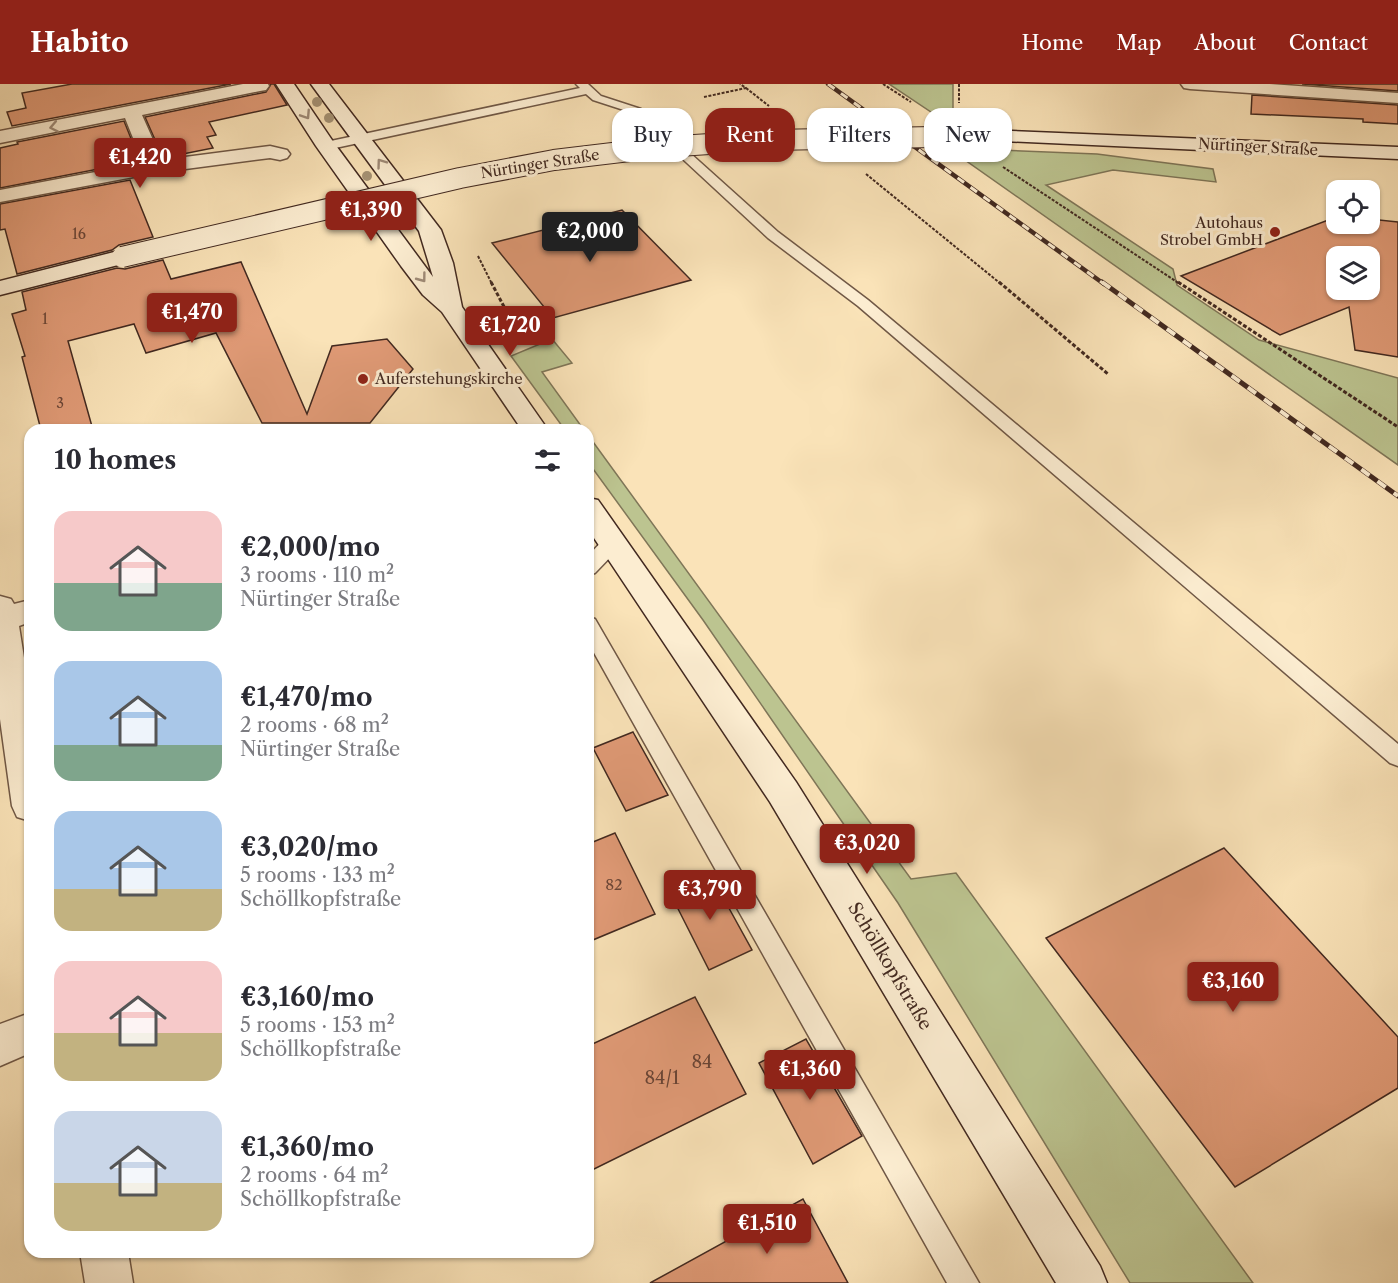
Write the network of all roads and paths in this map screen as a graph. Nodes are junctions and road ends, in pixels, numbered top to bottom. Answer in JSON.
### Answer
{"nodes":[{"id":1,"x":285,"y":84,"type":"edge"},
{"id":2,"x":320,"y":84,"type":"edge"},
{"id":3,"x":740,"y":84,"type":"edge"},
{"id":4,"x":1190,"y":84,"type":"edge"},
{"id":5,"x":260,"y":86,"type":"dead end"},
{"id":6,"x":585,"y":87,"type":"edge"},
{"id":7,"x":746,"y":88,"type":"junction"},
{"id":8,"x":704,"y":97,"type":"dead end"},
{"id":9,"x":1398,"y":98,"type":"edge"},
{"id":10,"x":770,"y":107,"type":"dead end"},
{"id":11,"x":132,"y":112,"type":"junction"},
{"id":12,"x":0,"y":137,"type":"edge"},
{"id":13,"x":363,"y":139,"type":"junction"},
{"id":14,"x":326,"y":146,"type":"junction"},
{"id":15,"x":1398,"y":153,"type":"edge"},
{"id":16,"x":280,"y":154,"type":"dead end"},
{"id":17,"x":996,"y":162,"type":"dead end"},
{"id":18,"x":155,"y":167,"type":"junction"},
{"id":19,"x":862,"y":171,"type":"dead end"},
{"id":20,"x":0,"y":196,"type":"edge"},
{"id":21,"x":0,"y":288,"type":"edge"},
{"id":22,"x":450,"y":308,"type":"junction"},
{"id":23,"x":1108,"y":374,"type":"dead end"},
{"id":24,"x":531,"y":424,"type":"edge"},
{"id":25,"x":1398,"y":427,"type":"edge"},
{"id":26,"x":594,"y":531,"type":"edge"},
{"id":27,"x":600,"y":555,"type":"edge"},
{"id":28,"x":8,"y":615,"type":"edge"},
{"id":29,"x":594,"y":635,"type":"edge"},
{"id":30,"x":24,"y":754,"type":"edge"},
{"id":31,"x":1398,"y":757,"type":"edge"},
{"id":32,"x":24,"y":1035,"type":"edge"},
{"id":33,"x":0,"y":1045,"type":"edge"},
{"id":34,"x":105,"y":1258,"type":"edge"},
{"id":35,"x":109,"y":1283,"type":"edge"},
{"id":36,"x":964,"y":1283,"type":"edge"},
{"id":37,"x":1083,"y":1283,"type":"edge"}],
"edges":[{"from":1,"to":14,"type":"main road","one_way":true},
{"from":2,"to":13,"type":"main road"},
{"from":3,"to":7,"type":"path"},
{"from":4,"to":9,"type":"main road"},
{"from":5,"to":11,"type":"main road"},
{"from":6,"to":13,"type":"lane"},
{"from":6,"to":31,"type":"lane"},
{"from":7,"to":8,"type":"path"},
{"from":7,"to":10,"type":"path"},
{"from":11,"to":12,"type":"main road","one_way":true},
{"from":11,"to":18,"type":"main road"},
{"from":13,"to":14,"type":"lane"},
{"from":22,"to":13,"type":"main road","one_way":true},
{"from":14,"to":22,"type":"main road","one_way":true},
{"from":15,"to":21,"type":"main road","name":"Nürtinger Straße","bridge":true},
{"from":16,"to":18,"type":"main road"},
{"from":17,"to":25,"type":"path"},
{"from":18,"to":20,"type":"main road"},
{"from":19,"to":23,"type":"path"},
{"from":22,"to":24,"type":"main road"},
{"from":26,"to":27,"type":"main road","name":"Schöllkopfstraße"},
{"from":27,"to":37,"type":"main road","name":"Schöllkopfstraße"},
{"from":28,"to":30,"type":"main road"},
{"from":29,"to":36,"type":"lane"},
{"from":32,"to":33,"type":"main road"},
{"from":34,"to":35,"type":"main road"}]}
